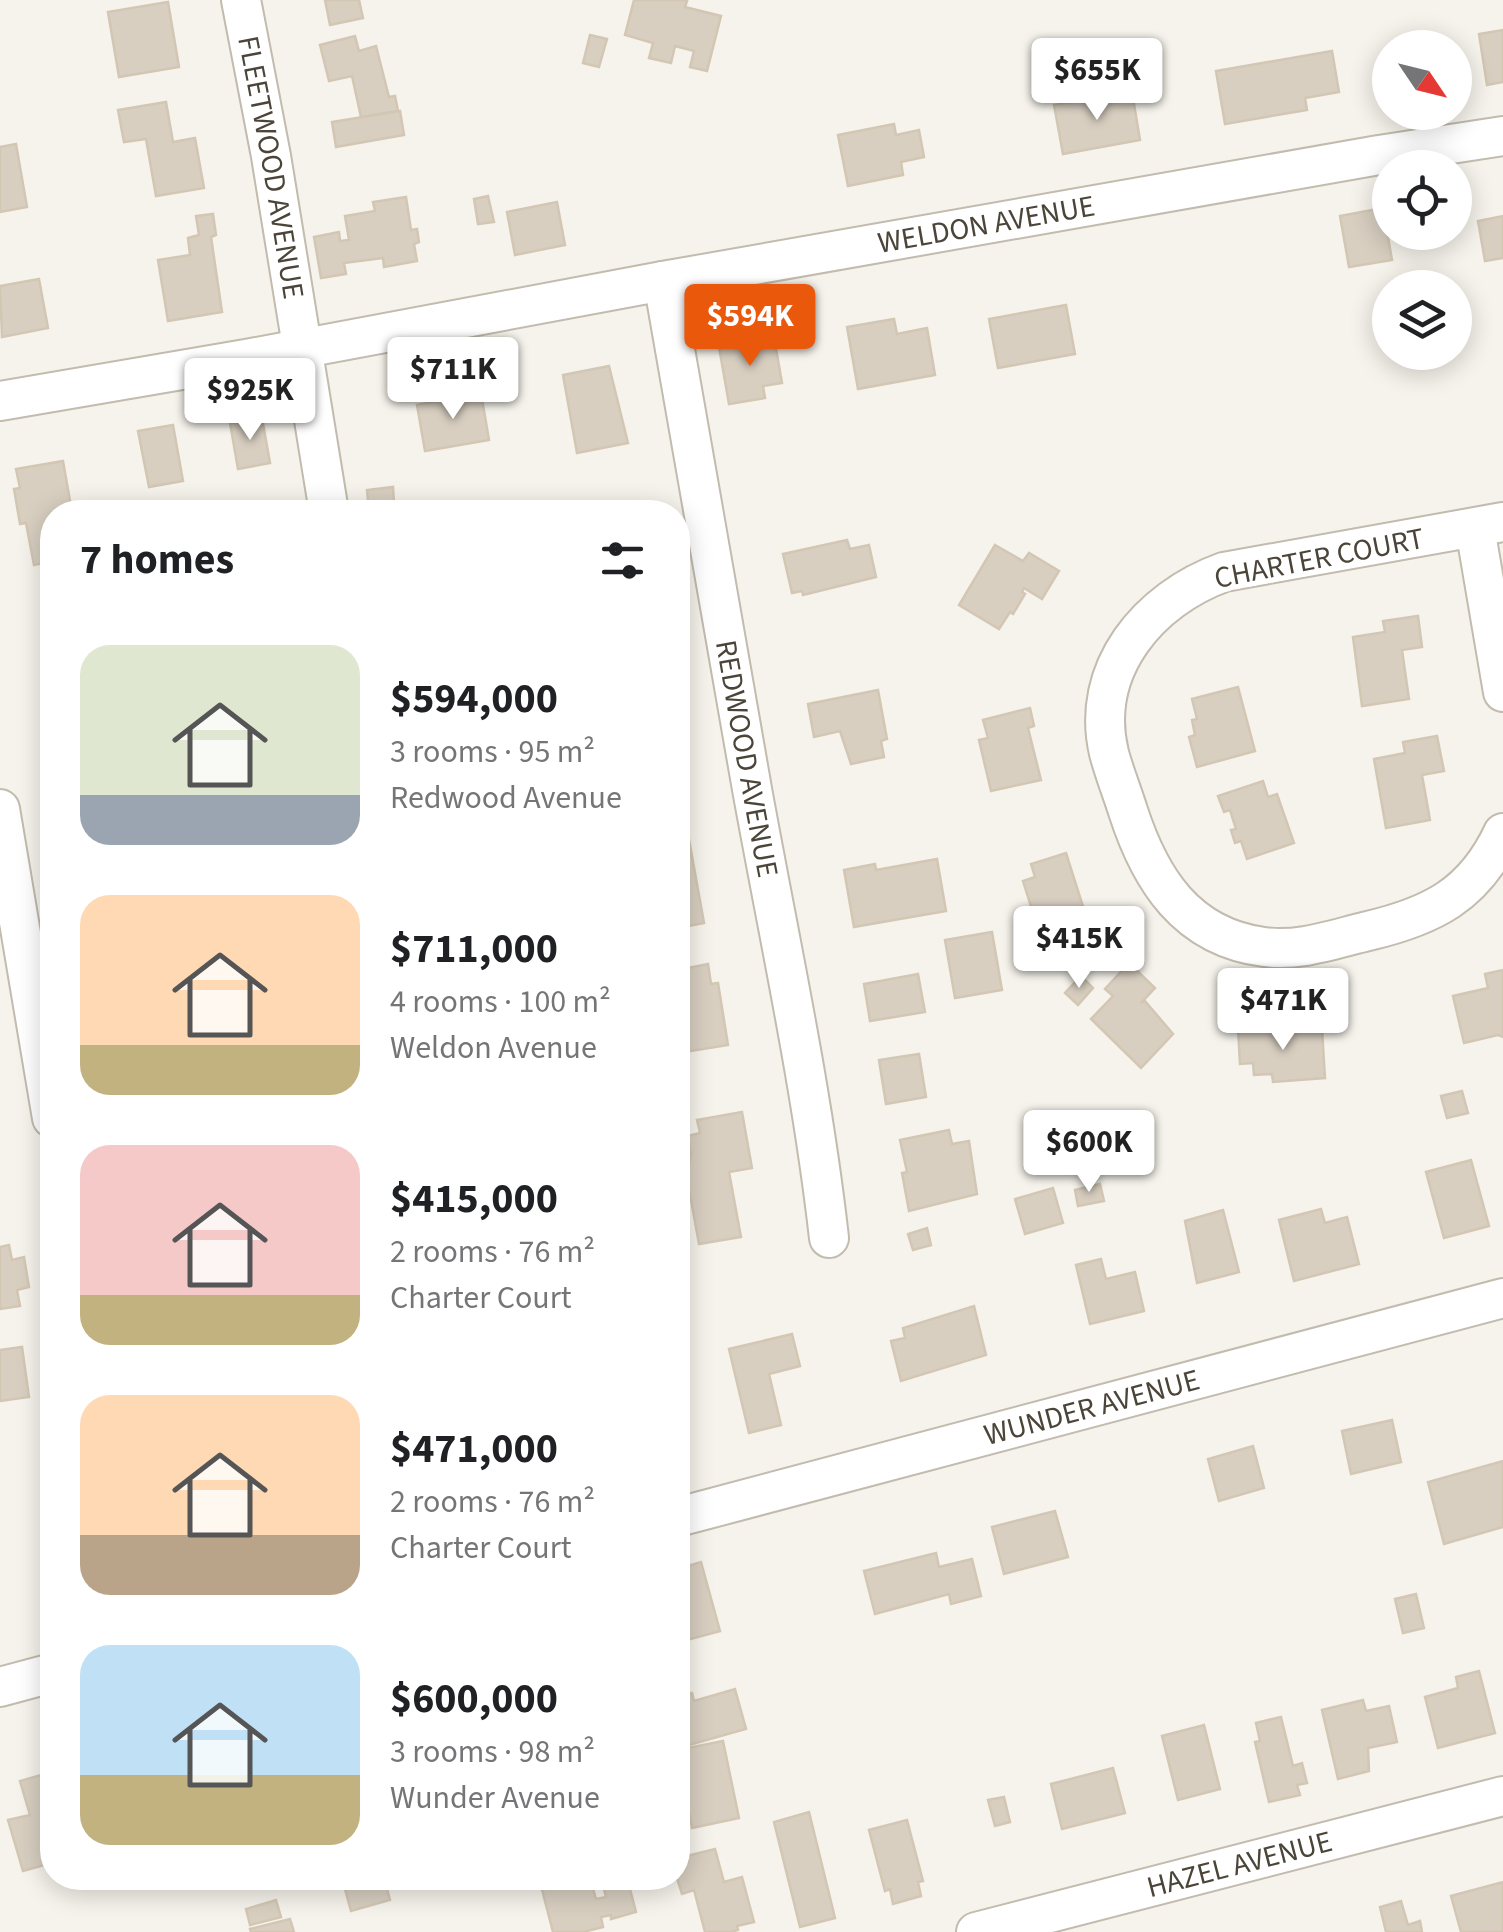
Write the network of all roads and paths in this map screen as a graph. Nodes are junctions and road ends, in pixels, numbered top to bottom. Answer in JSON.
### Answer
{"nodes":[{"id":1,"x":241,"y":0,"type":"edge"},
{"id":2,"x":1503,"y":136,"type":"edge"},
{"id":3,"x":662,"y":281,"type":"junction"},
{"id":4,"x":302,"y":348,"type":"junction"},
{"id":5,"x":0,"y":401,"type":"edge"},
{"id":6,"x":327,"y":500,"type":"edge"},
{"id":7,"x":1489,"y":525,"type":"edge"},
{"id":8,"x":1503,"y":692,"type":"edge"},
{"id":9,"x":0,"y":809,"type":"edge"},
{"id":10,"x":1503,"y":833,"type":"edge"},
{"id":11,"x":40,"y":1047,"type":"edge"},
{"id":12,"x":829,"y":1238,"type":"dead end"},
{"id":13,"x":1503,"y":1298,"type":"edge"},
{"id":14,"x":690,"y":1514,"type":"edge"},
{"id":15,"x":40,"y":1676,"type":"edge"},
{"id":16,"x":0,"y":1687,"type":"edge"},
{"id":17,"x":1503,"y":1796,"type":"edge"},
{"id":18,"x":976,"y":1932,"type":"edge"}],
"edges":[{"from":1,"to":4,"type":"street","name":"FLEETWOOD AVENUE"},
{"from":2,"to":3,"type":"street","name":"WELDON AVENUE"},
{"from":3,"to":4,"type":"street","name":"WELDON AVENUE"},
{"from":3,"to":12,"type":"street","name":"REDWOOD AVENUE"},
{"from":4,"to":5,"type":"street","name":"WELDON AVENUE"},
{"from":4,"to":6,"type":"street","name":"FLEETWOOD AVENUE"},
{"from":7,"to":8,"type":"street","name":"CHARTER COURT"},
{"from":7,"to":10,"type":"street","name":"CHARTER COURT"},
{"from":9,"to":11,"type":"street"},
{"from":13,"to":14,"type":"street","name":"WUNDER AVENUE"},
{"from":15,"to":16,"type":"street"},
{"from":17,"to":18,"type":"street","name":"HAZEL AVENUE"}]}
